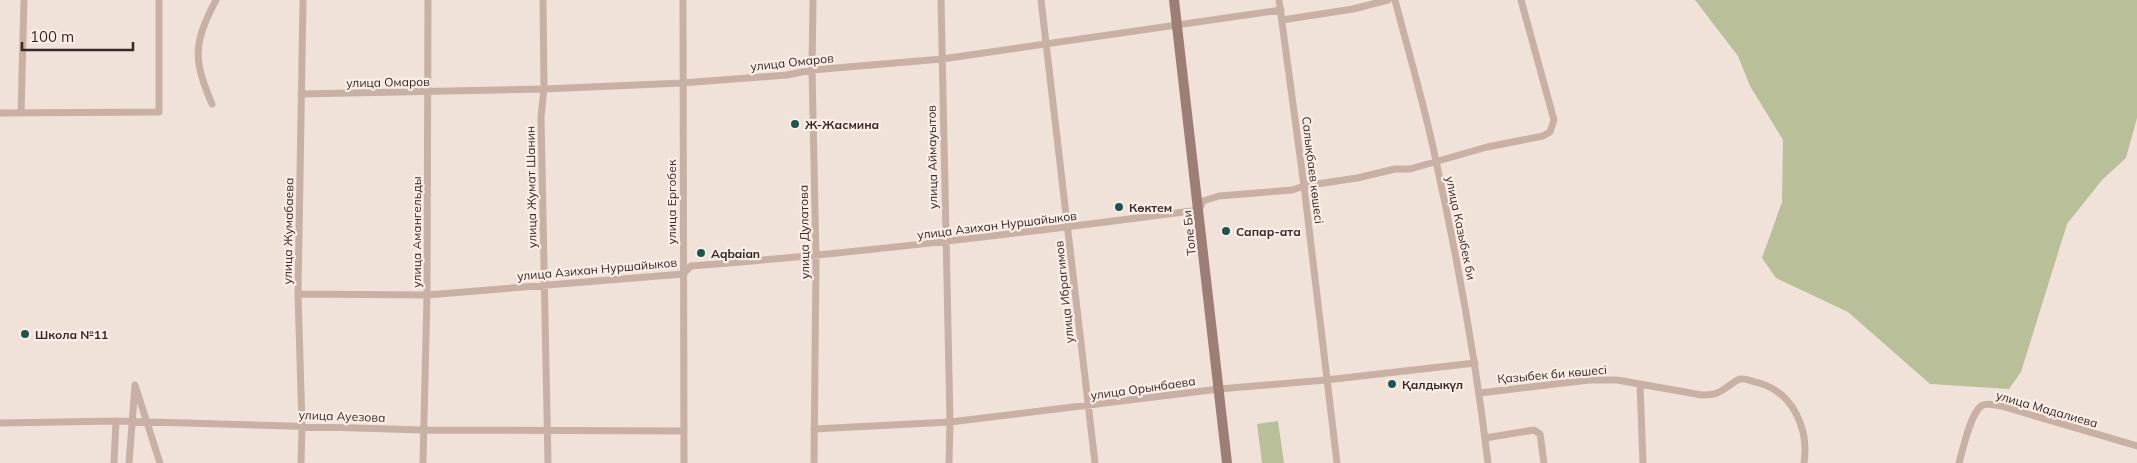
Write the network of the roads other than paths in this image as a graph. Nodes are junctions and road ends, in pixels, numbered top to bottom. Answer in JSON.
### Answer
{"nodes":[{"id":1,"x":24,"y":0,"type":"edge"},
{"id":2,"x":159,"y":0,"type":"edge"},
{"id":3,"x":216,"y":0,"type":"edge"},
{"id":4,"x":303,"y":0,"type":"edge"},
{"id":5,"x":428,"y":0,"type":"edge"},
{"id":6,"x":543,"y":0,"type":"edge"},
{"id":7,"x":683,"y":0,"type":"edge"},
{"id":8,"x":813,"y":0,"type":"edge"},
{"id":9,"x":941,"y":0,"type":"edge"},
{"id":10,"x":1041,"y":0,"type":"edge"},
{"id":11,"x":1174,"y":0,"type":"edge"},
{"id":12,"x":1279,"y":0,"type":"edge"},
{"id":13,"x":1388,"y":0,"type":"edge"},
{"id":14,"x":1395,"y":0,"type":"edge"},
{"id":15,"x":1521,"y":0,"type":"edge"},
{"id":16,"x":1281,"y":10,"type":"junction"},
{"id":17,"x":1282,"y":20,"type":"junction"},
{"id":18,"x":1177,"y":24,"type":"junction"},
{"id":19,"x":1046,"y":43,"type":"junction"},
{"id":20,"x":942,"y":59,"type":"junction"},
{"id":21,"x":812,"y":70,"type":"junction"},
{"id":22,"x":682,"y":83,"type":"junction"},
{"id":23,"x":544,"y":89,"type":"junction"},
{"id":24,"x":427,"y":93,"type":"junction"},
{"id":25,"x":301,"y":94,"type":"junction"},
{"id":26,"x":212,"y":104,"type":"dead end"},
{"id":27,"x":0,"y":113,"type":"edge"},
{"id":28,"x":21,"y":113,"type":"junction"},
{"id":29,"x":1436,"y":161,"type":"junction"},
{"id":30,"x":1304,"y":186,"type":"junction"},
{"id":31,"x":1199,"y":210,"type":"junction"},
{"id":32,"x":1068,"y":227,"type":"junction"},
{"id":33,"x":945,"y":243,"type":"junction"},
{"id":34,"x":816,"y":257,"type":"junction"},
{"id":35,"x":683,"y":274,"type":"junction"},
{"id":36,"x":545,"y":284,"type":"junction"},
{"id":37,"x":298,"y":294,"type":"junction"},
{"id":38,"x":427,"y":295,"type":"junction"},
{"id":39,"x":1476,"y":363,"type":"junction"},
{"id":40,"x":1326,"y":380,"type":"junction"},
{"id":41,"x":1640,"y":385,"type":"junction"},
{"id":42,"x":1219,"y":389,"type":"junction"},
{"id":43,"x":1480,"y":393,"type":"junction"},
{"id":44,"x":1088,"y":407,"type":"junction"},
{"id":45,"x":116,"y":421,"type":"junction"},
{"id":46,"x":950,"y":422,"type":"junction"},
{"id":47,"x":0,"y":423,"type":"edge"},
{"id":48,"x":302,"y":425,"type":"junction"},
{"id":49,"x":814,"y":429,"type":"junction"},
{"id":50,"x":423,"y":430,"type":"junction"},
{"id":51,"x":547,"y":431,"type":"junction"},
{"id":52,"x":684,"y":431,"type":"junction"},
{"id":53,"x":1485,"y":438,"type":"junction"},
{"id":54,"x":2137,"y":446,"type":"edge"},
{"id":55,"x":114,"y":463,"type":"edge"},
{"id":56,"x":129,"y":463,"type":"edge"},
{"id":57,"x":160,"y":463,"type":"edge"},
{"id":58,"x":301,"y":463,"type":"edge"},
{"id":59,"x":423,"y":463,"type":"edge"},
{"id":60,"x":548,"y":463,"type":"edge"},
{"id":61,"x":684,"y":463,"type":"edge"},
{"id":62,"x":814,"y":463,"type":"edge"},
{"id":63,"x":949,"y":463,"type":"edge"},
{"id":64,"x":1095,"y":463,"type":"edge"},
{"id":65,"x":1227,"y":463,"type":"edge"},
{"id":66,"x":1337,"y":463,"type":"edge"},
{"id":67,"x":1488,"y":463,"type":"edge"},
{"id":68,"x":1544,"y":463,"type":"edge"},
{"id":69,"x":1643,"y":463,"type":"edge"},
{"id":70,"x":1804,"y":463,"type":"edge"},
{"id":71,"x":1959,"y":463,"type":"edge"}],
"edges":[{"from":1,"to":28,"type":"street"},
{"from":2,"to":28,"type":"street"},
{"from":3,"to":26,"type":"street"},
{"from":4,"to":25,"type":"street","name":"улица Жумабаева"},
{"from":5,"to":24,"type":"street","name":"улица Амангельды"},
{"from":6,"to":23,"type":"street","name":"улица Жумат Шанин"},
{"from":7,"to":22,"type":"street","name":"улица Ергобек"},
{"from":8,"to":21,"type":"street","name":"улица Дулатова"},
{"from":9,"to":20,"type":"street","name":"улица Аймауытов"},
{"from":10,"to":19,"type":"street","name":"улица Ибрагимов"},
{"from":11,"to":18,"type":"main road","name":"Толе Би"},
{"from":12,"to":16,"type":"street","name":"Салықбаев көшесі"},
{"from":13,"to":17,"type":"street"},
{"from":14,"to":29,"type":"street","name":"улица Казыбек би"},
{"from":15,"to":29,"type":"street","name":"улица Азихан Нуршайыков"},
{"from":16,"to":17,"type":"street","name":"Салықбаев көшесі"},
{"from":16,"to":18,"type":"street","name":"улица Омаров"},
{"from":17,"to":30,"type":"street","name":"Салықбаев көшесі"},
{"from":18,"to":19,"type":"street","name":"улица Омаров"},
{"from":18,"to":31,"type":"main road","name":"Толе Би"},
{"from":19,"to":20,"type":"street","name":"улица Омаров"},
{"from":19,"to":32,"type":"street","name":"улица Ибрагимов"},
{"from":20,"to":21,"type":"street","name":"улица Омаров"},
{"from":20,"to":33,"type":"street","name":"улица Аймауытов"},
{"from":21,"to":22,"type":"street","name":"улица Омаров"},
{"from":21,"to":34,"type":"street","name":"улица Дулатова"},
{"from":22,"to":23,"type":"street","name":"улица Омаров"},
{"from":22,"to":35,"type":"street","name":"улица Ергобек"},
{"from":23,"to":24,"type":"street","name":"улица Омаров"},
{"from":23,"to":36,"type":"street","name":"улица Жумат Шанин"},
{"from":24,"to":25,"type":"street","name":"улица Омаров"},
{"from":24,"to":38,"type":"street","name":"улица Амангельды"},
{"from":25,"to":37,"type":"street","name":"улица Жумабаева"},
{"from":27,"to":28,"type":"street"},
{"from":29,"to":30,"type":"street","name":"улица Азихан Нуршайыков"},
{"from":29,"to":39,"type":"street","name":"улица Казыбек би"},
{"from":30,"to":31,"type":"street","name":"улица Азихан Нуршайыков"},
{"from":30,"to":40,"type":"street","name":"Салықбаев көшесі"},
{"from":31,"to":32,"type":"street","name":"улица Азихан Нуршайыков"},
{"from":31,"to":42,"type":"main road","name":"Толе Би"},
{"from":32,"to":33,"type":"street","name":"улица Азихан Нуршайыков"},
{"from":32,"to":44,"type":"street","name":"улица Ибрагимов"},
{"from":33,"to":34,"type":"street","name":"улица Азихан Нуршайыков"},
{"from":33,"to":46,"type":"street","name":"улица Аймауытов"},
{"from":34,"to":35,"type":"street","name":"улица Азихан Нуршайыков"},
{"from":34,"to":49,"type":"street","name":"улица Дулатова"},
{"from":35,"to":36,"type":"street","name":"улица Азихан Нуршайыков"},
{"from":35,"to":52,"type":"street","name":"улица Ергобек"},
{"from":36,"to":38,"type":"street","name":"улица Азихан Нуршайыков"},
{"from":36,"to":51,"type":"street","name":"улица Жумат Шанин"},
{"from":37,"to":38,"type":"street","name":"улица Азихан Нуршайыков"},
{"from":37,"to":48,"type":"street","name":"улица Жумабаева"},
{"from":38,"to":50,"type":"street","name":"улица Амангельды"},
{"from":39,"to":40,"type":"street","name":"улица Орынбаева"},
{"from":39,"to":43,"type":"street","name":"улица Казыбек би"},
{"from":40,"to":42,"type":"street","name":"улица Орынбаева"},
{"from":40,"to":66,"type":"street","name":"Салықбаев көшесі"},
{"from":41,"to":43,"type":"street","name":"Қазыбек би көшесі"},
{"from":41,"to":69,"type":"street"},
{"from":41,"to":70,"type":"street","name":"Қазыбек би көшесі"},
{"from":42,"to":44,"type":"street","name":"улица Орынбаева"},
{"from":42,"to":65,"type":"main road","name":"Толе Би"},
{"from":43,"to":53,"type":"street","name":"улица Казыбек би"},
{"from":44,"to":46,"type":"street","name":"улица Орынбаева"},
{"from":44,"to":64,"type":"street","name":"улица Ибрагимов"},
{"from":45,"to":47,"type":"street","name":"улица Ауезова"},
{"from":45,"to":48,"type":"street","name":"улица Ауезова"},
{"from":45,"to":55,"type":"street"},
{"from":46,"to":49,"type":"street","name":"улица Орынбаева"},
{"from":46,"to":63,"type":"street","name":"улица Аймауытов"},
{"from":48,"to":50,"type":"street","name":"улица Ауезова"},
{"from":48,"to":58,"type":"street","name":"улица Жумабаева"},
{"from":49,"to":62,"type":"street","name":"улица Дулатова"},
{"from":50,"to":51,"type":"street","name":"улица Ауезова"},
{"from":50,"to":59,"type":"street","name":"улица Амангельды"},
{"from":51,"to":52,"type":"street","name":"улица Ауезова"},
{"from":51,"to":60,"type":"street","name":"улица Жумат Шанин"},
{"from":52,"to":61,"type":"street","name":"улица Ергобек"},
{"from":53,"to":67,"type":"street","name":"улица Казыбек би"},
{"from":53,"to":68,"type":"street"},
{"from":54,"to":71,"type":"street","name":"улица Мадалиева"},
{"from":56,"to":57,"type":"street"}]}
